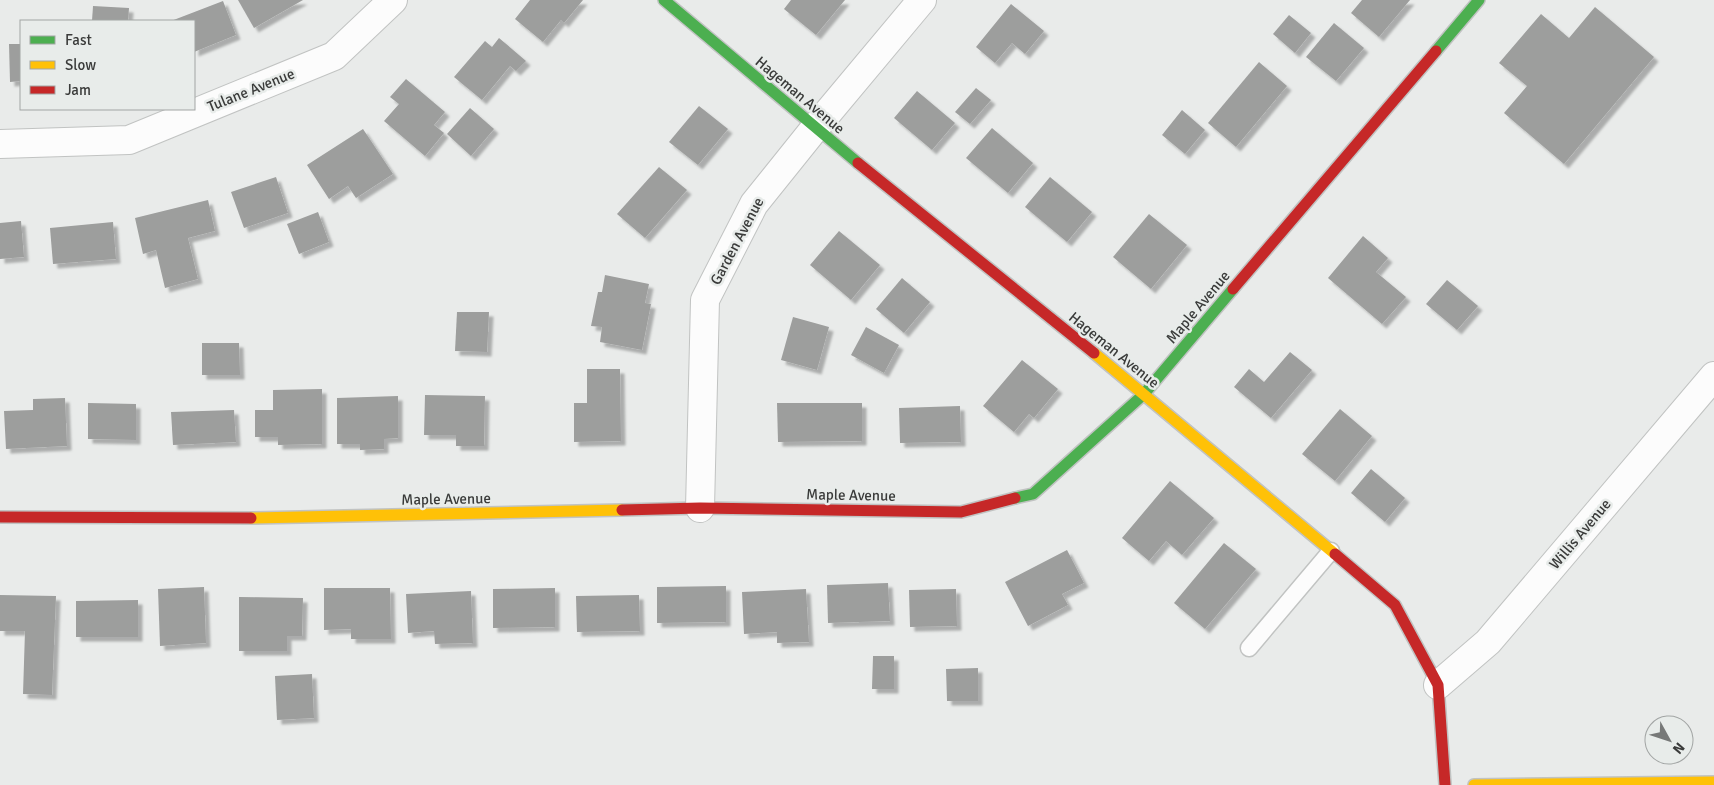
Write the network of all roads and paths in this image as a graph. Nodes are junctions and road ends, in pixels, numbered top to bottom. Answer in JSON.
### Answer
{"nodes":[{"id":1,"x":393,"y":0,"type":"edge"},
{"id":2,"x":664,"y":0,"type":"edge"},
{"id":3,"x":922,"y":0,"type":"edge"},
{"id":4,"x":1479,"y":0,"type":"edge"},
{"id":5,"x":814,"y":128,"type":"junction"},
{"id":6,"x":0,"y":144,"type":"edge"},
{"id":7,"x":1714,"y":376,"type":"edge"},
{"id":8,"x":1144,"y":394,"type":"junction"},
{"id":9,"x":700,"y":508,"type":"junction"},
{"id":10,"x":0,"y":517,"type":"edge"},
{"id":11,"x":1330,"y":551,"type":"junction"},
{"id":12,"x":1249,"y":648,"type":"dead end"},
{"id":13,"x":1438,"y":685,"type":"junction"},
{"id":14,"x":1714,"y":782,"type":"edge"},
{"id":15,"x":1445,"y":785,"type":"edge"},
{"id":16,"x":1474,"y":785,"type":"edge"}],
"edges":[{"from":1,"to":6,"type":"street","name":"Tulane Avenue"},
{"from":2,"to":5,"type":"street","name":"Hageman Avenue"},
{"from":3,"to":5,"type":"street","name":"Garden Avenue"},
{"from":4,"to":8,"type":"street","name":"Maple Avenue"},
{"from":5,"to":8,"type":"street","name":"Hageman Avenue"},
{"from":5,"to":9,"type":"street","name":"Garden Avenue"},
{"from":7,"to":13,"type":"street","name":"Willis Avenue"},
{"from":8,"to":9,"type":"street","name":"Maple Avenue"},
{"from":8,"to":11,"type":"street","name":"Hageman Avenue"},
{"from":9,"to":10,"type":"street","name":"Maple Avenue"},
{"from":11,"to":12,"type":"lane"},
{"from":11,"to":13,"type":"street","name":"Hageman Avenue"},
{"from":13,"to":15,"type":"street","name":"Hageman Avenue"},
{"from":14,"to":16,"type":"street"}]}
